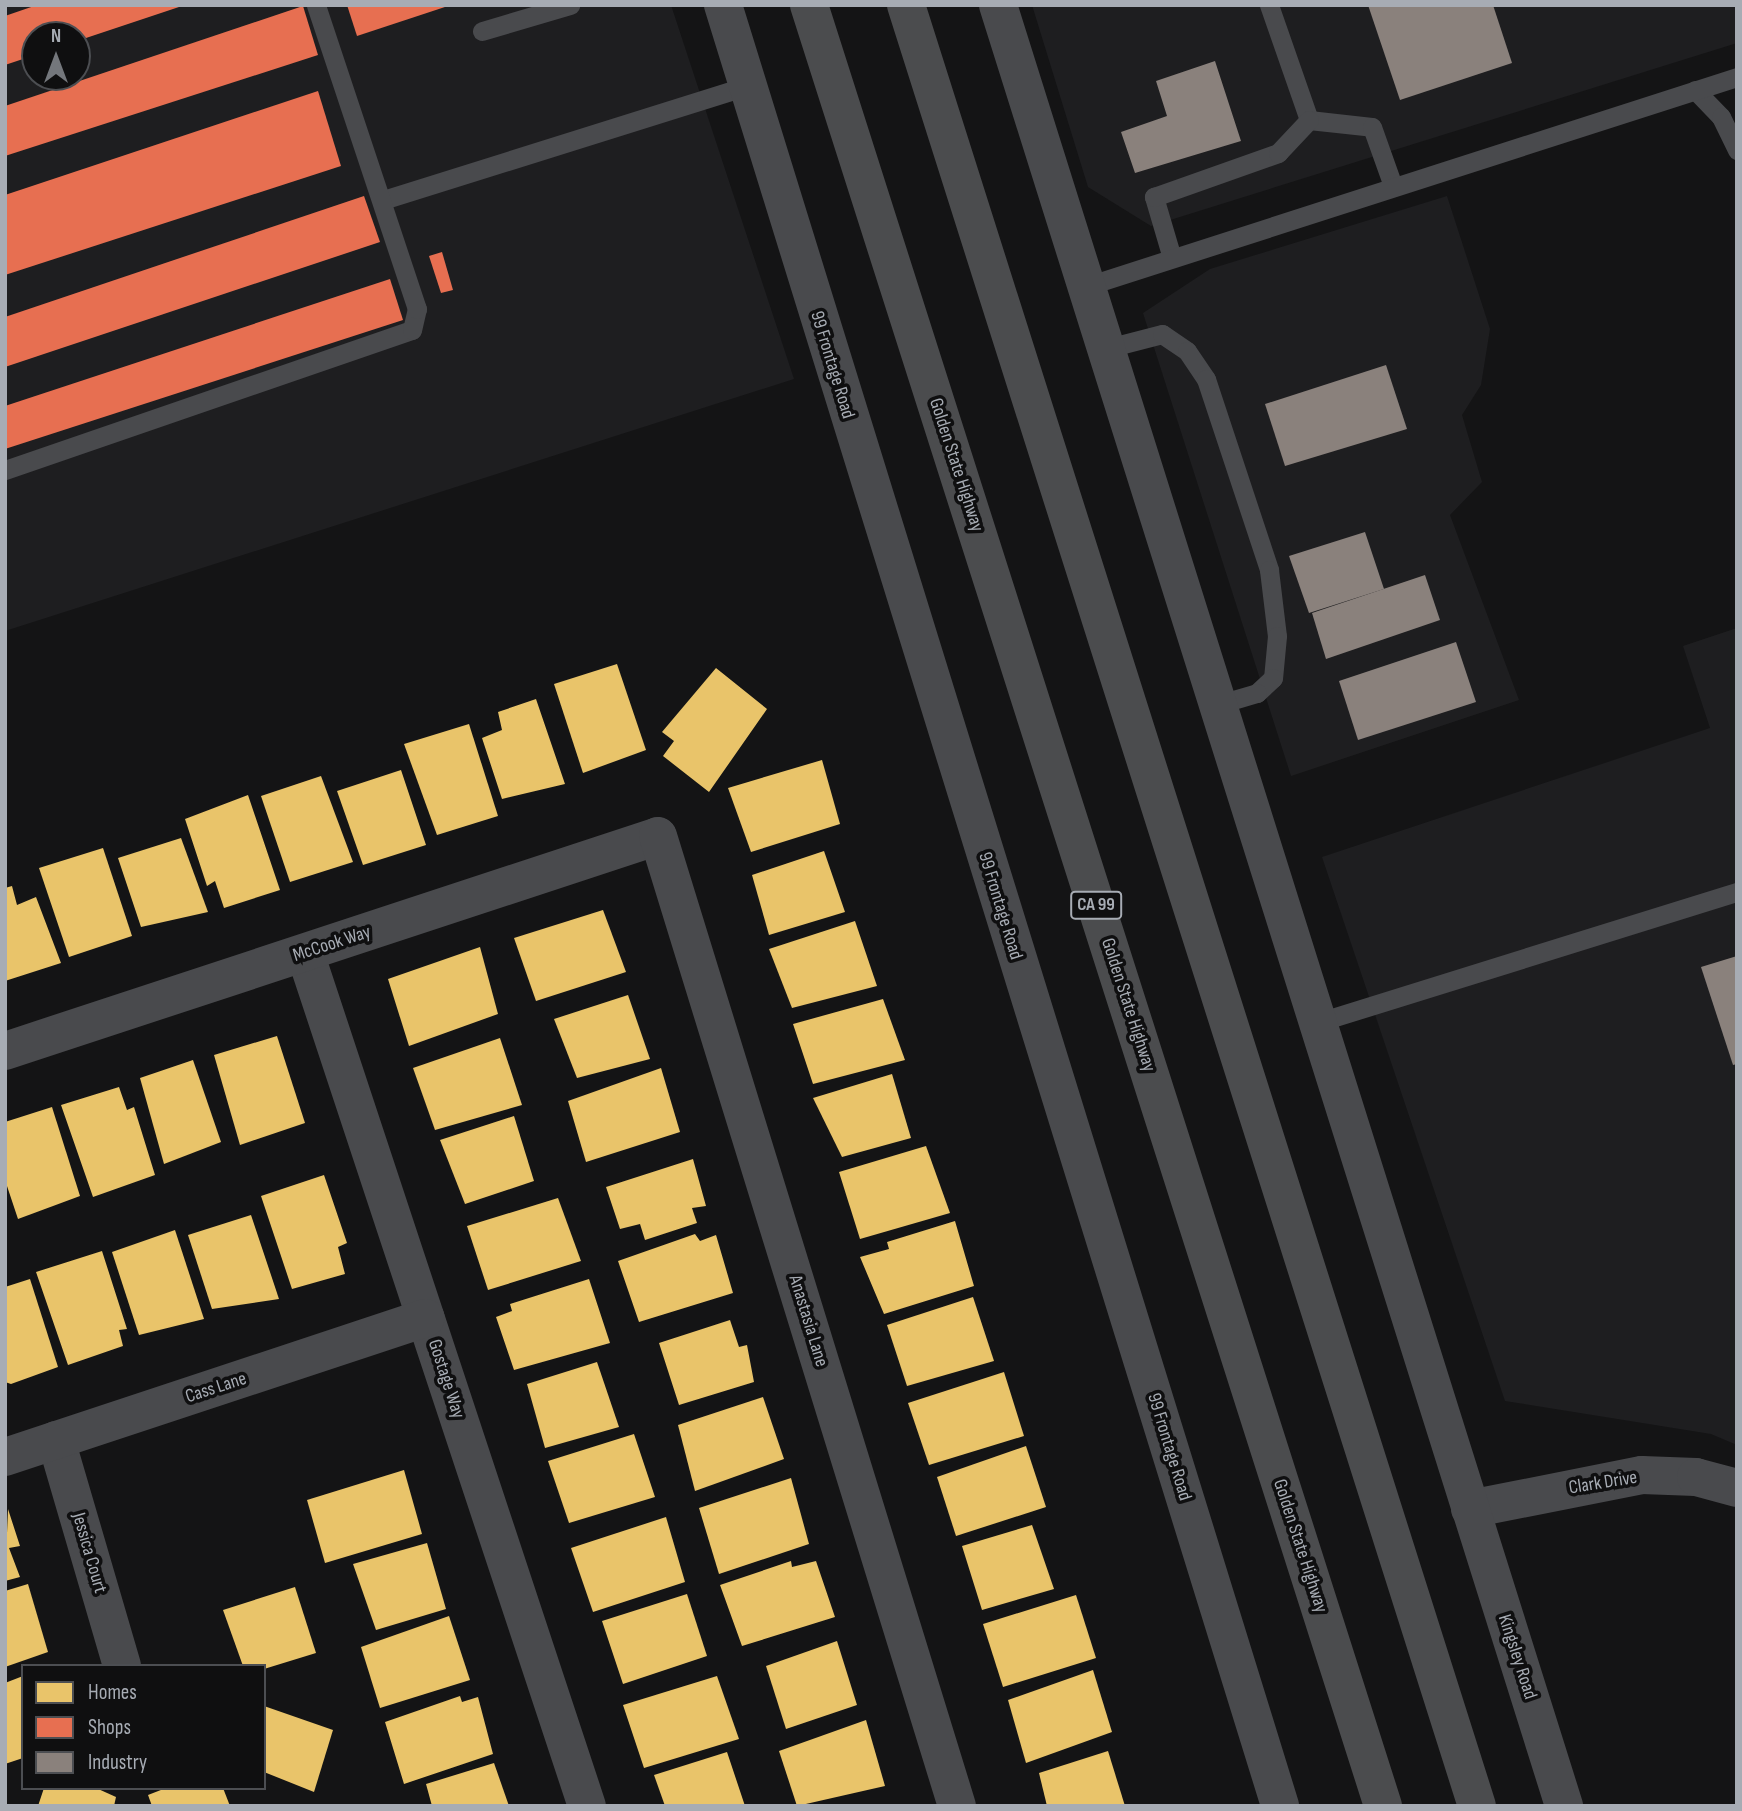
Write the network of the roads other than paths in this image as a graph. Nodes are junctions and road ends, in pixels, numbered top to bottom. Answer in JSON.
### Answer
{"nodes":[{"id":1,"x":316,"y":5,"type":"edge"},
{"id":2,"x":570,"y":5,"type":"edge"},
{"id":3,"x":723,"y":5,"type":"edge"},
{"id":4,"x":809,"y":5,"type":"edge"},
{"id":5,"x":906,"y":5,"type":"edge"},
{"id":6,"x":998,"y":5,"type":"edge"},
{"id":7,"x":1269,"y":5,"type":"edge"},
{"id":8,"x":482,"y":31,"type":"dead end"},
{"id":9,"x":1737,"y":76,"type":"edge"},
{"id":10,"x":749,"y":85,"type":"junction"},
{"id":11,"x":1695,"y":90,"type":"junction"},
{"id":12,"x":1309,"y":120,"type":"junction"},
{"id":13,"x":1737,"y":150,"type":"edge"},
{"id":14,"x":1393,"y":186,"type":"junction"},
{"id":15,"x":383,"y":200,"type":"junction"},
{"id":16,"x":1172,"y":258,"type":"junction"},
{"id":17,"x":1084,"y":287,"type":"junction"},
{"id":18,"x":1104,"y":349,"type":"junction"},
{"id":19,"x":5,"y":470,"type":"edge"},
{"id":20,"x":1216,"y":705,"type":"junction"},
{"id":21,"x":658,"y":836,"type":"joint"},
{"id":22,"x":1737,"y":892,"type":"edge"},
{"id":23,"x":305,"y":953,"type":"junction"},
{"id":24,"x":1319,"y":1022,"type":"junction"},
{"id":25,"x":5,"y":1051,"type":"edge"},
{"id":26,"x":426,"y":1318,"type":"junction"},
{"id":27,"x":56,"y":1440,"type":"junction"},
{"id":28,"x":5,"y":1457,"type":"edge"},
{"id":29,"x":1737,"y":1488,"type":"edge"},
{"id":30,"x":1470,"y":1509,"type":"junction"},
{"id":31,"x":121,"y":1664,"type":"edge"},
{"id":32,"x":587,"y":1806,"type":"edge"},
{"id":33,"x":957,"y":1806,"type":"edge"},
{"id":34,"x":1280,"y":1806,"type":"edge"},
{"id":35,"x":1383,"y":1806,"type":"edge"},
{"id":36,"x":1477,"y":1806,"type":"edge"},
{"id":37,"x":1564,"y":1806,"type":"edge"}],
"edges":[{"from":1,"to":15,"type":"lane"},
{"from":2,"to":8,"type":"lane"},
{"from":3,"to":10,"type":"street","name":"99 Frontage Road"},
{"from":4,"to":35,"type":"highway","name":"Golden State Highway","number":"CA 99"},
{"from":5,"to":36,"type":"highway"},
{"from":6,"to":17,"type":"street"},
{"from":7,"to":12,"type":"lane"},
{"from":9,"to":11,"type":"lane"},
{"from":10,"to":15,"type":"lane"},
{"from":10,"to":34,"type":"street","name":"99 Frontage Road"},
{"from":11,"to":13,"type":"lane"},
{"from":11,"to":14,"type":"lane"},
{"from":12,"to":14,"type":"lane"},
{"from":12,"to":16,"type":"lane"},
{"from":14,"to":16,"type":"lane"},
{"from":15,"to":19,"type":"lane"},
{"from":16,"to":17,"type":"lane"},
{"from":17,"to":18,"type":"street"},
{"from":18,"to":20,"type":"street"},
{"from":18,"to":20,"type":"lane"},
{"from":20,"to":24,"type":"street"},
{"from":21,"to":23,"type":"street","name":"McCook Way"},
{"from":21,"to":33,"type":"street","name":"Anastasia Lane"},
{"from":22,"to":24,"type":"lane"},
{"from":23,"to":25,"type":"street","name":"McCook Way"},
{"from":23,"to":26,"type":"street","name":"Gostage Way"},
{"from":24,"to":30,"type":"street"},
{"from":26,"to":27,"type":"street","name":"Cass Lane"},
{"from":26,"to":32,"type":"street","name":"Gostage Way"},
{"from":27,"to":28,"type":"street","name":"Cass Lane"},
{"from":27,"to":31,"type":"street","name":"Jessica Court"},
{"from":29,"to":30,"type":"street","name":"Clark Drive"},
{"from":30,"to":37,"type":"street","name":"Kingsley Road"}]}
